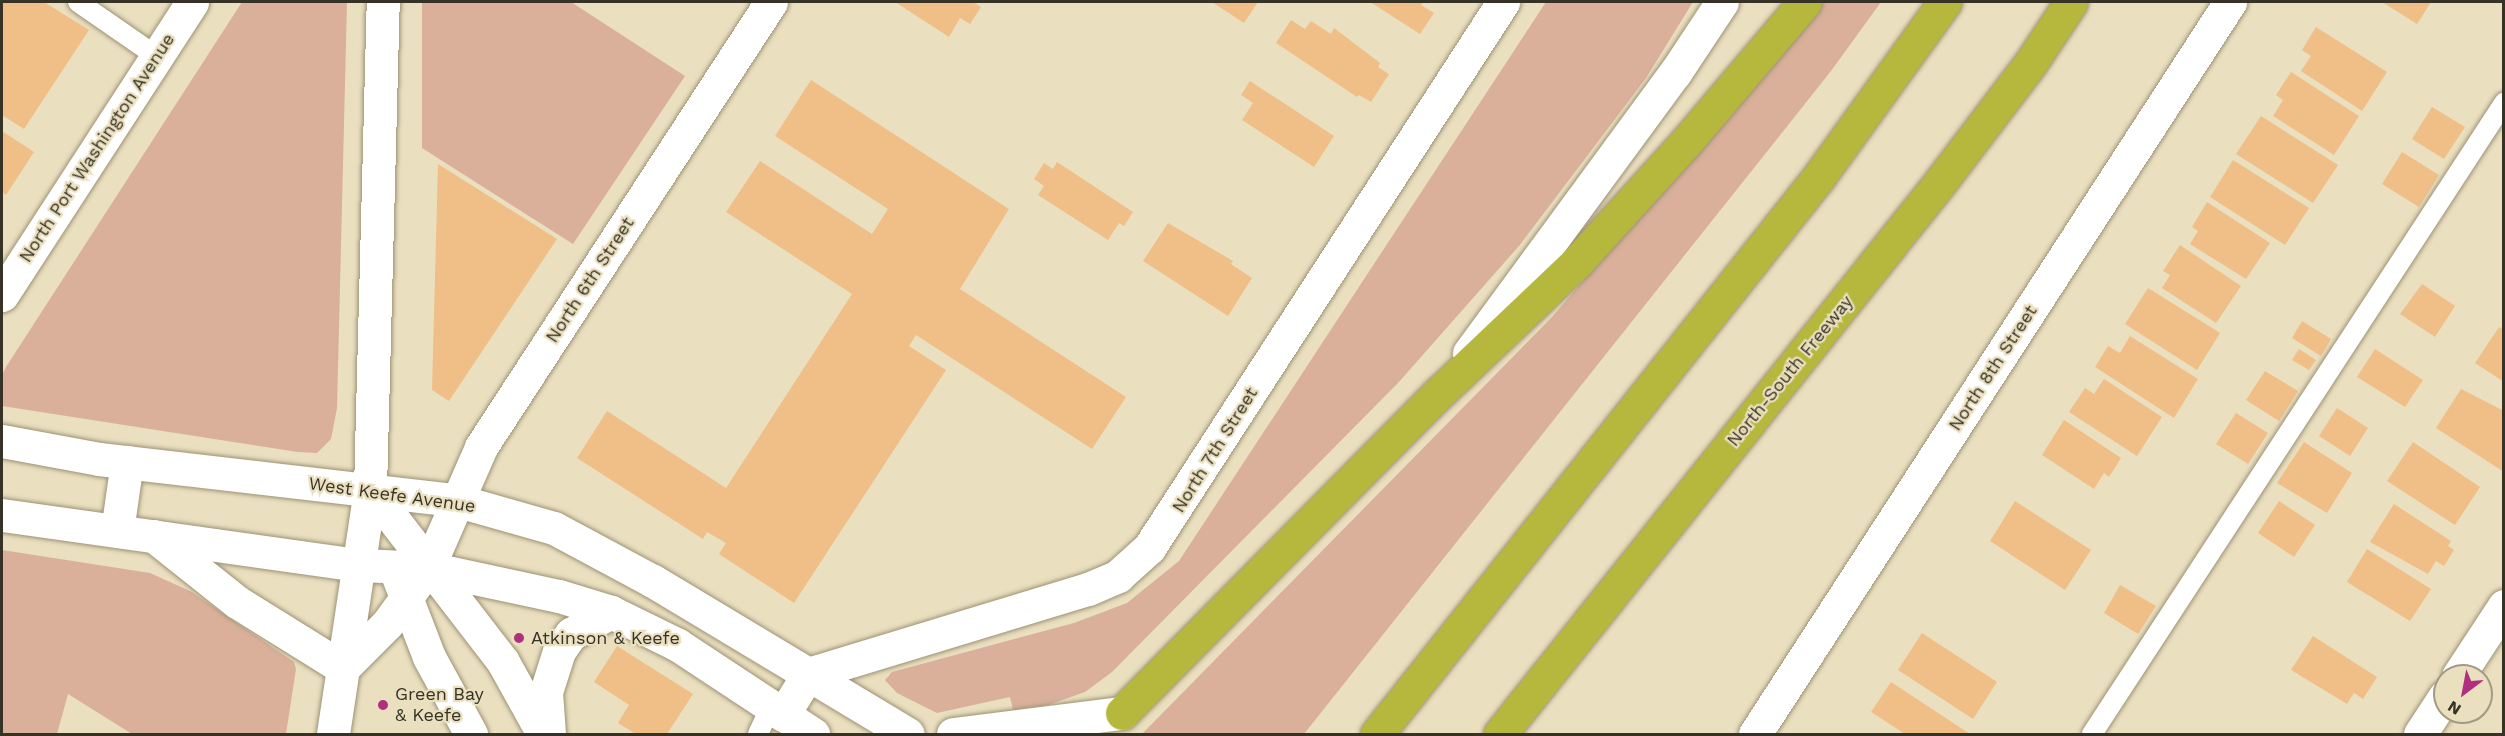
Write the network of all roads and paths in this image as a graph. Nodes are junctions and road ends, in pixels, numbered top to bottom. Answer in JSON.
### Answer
{"nodes":[{"id":1,"x":78,"y":2,"type":"edge"},
{"id":2,"x":192,"y":2,"type":"edge"},
{"id":3,"x":383,"y":2,"type":"edge"},
{"id":4,"x":771,"y":2,"type":"edge"},
{"id":5,"x":1503,"y":2,"type":"edge"},
{"id":6,"x":1722,"y":2,"type":"edge"},
{"id":7,"x":1805,"y":2,"type":"edge"},
{"id":8,"x":1945,"y":2,"type":"edge"},
{"id":9,"x":2071,"y":2,"type":"edge"},
{"id":10,"x":2230,"y":2,"type":"edge"},
{"id":11,"x":156,"y":56,"type":"junction"},
{"id":12,"x":2504,"y":103,"type":"edge"},
{"id":13,"x":2,"y":295,"type":"edge"},
{"id":14,"x":1440,"y":392,"type":"junction"},
{"id":15,"x":2,"y":441,"type":"edge"},
{"id":16,"x":127,"y":462,"type":"junction"},
{"id":17,"x":370,"y":489,"type":"junction"},
{"id":18,"x":455,"y":500,"type":"junction"},
{"id":19,"x":2,"y":515,"type":"edge"},
{"id":20,"x":117,"y":531,"type":"junction"},
{"id":21,"x":154,"y":536,"type":"junction"},
{"id":22,"x":360,"y":565,"type":"junction"},
{"id":23,"x":394,"y":568,"type":"junction"},
{"id":24,"x":428,"y":568,"type":"junction"},
{"id":25,"x":406,"y":598,"type":"junction"},
{"id":26,"x":2504,"y":606,"type":"edge"},
{"id":27,"x":611,"y":612,"type":"junction"},
{"id":28,"x":2466,"y":664,"type":"edge"},
{"id":29,"x":343,"y":668,"type":"junction"},
{"id":30,"x":808,"y":674,"type":"junction"},
{"id":31,"x":2433,"y":715,"type":"edge"},
{"id":32,"x":770,"y":719,"type":"edge"},
{"id":33,"x":1111,"y":724,"type":"edge"},
{"id":34,"x":906,"y":733,"type":"edge"},
{"id":35,"x":333,"y":735,"type":"edge"},
{"id":36,"x":471,"y":735,"type":"edge"},
{"id":37,"x":543,"y":735,"type":"edge"},
{"id":38,"x":549,"y":735,"type":"edge"},
{"id":39,"x":813,"y":735,"type":"edge"},
{"id":40,"x":952,"y":735,"type":"edge"},
{"id":41,"x":1377,"y":735,"type":"edge"},
{"id":42,"x":1500,"y":735,"type":"edge"},
{"id":43,"x":1755,"y":735,"type":"edge"},
{"id":44,"x":2092,"y":735,"type":"edge"},
{"id":45,"x":2420,"y":735,"type":"edge"}],
"edges":[{"from":1,"to":11,"type":"lane"},
{"from":2,"to":11,"type":"street","name":"North Port Washington Avenue"},
{"from":3,"to":17,"type":"street"},
{"from":4,"to":18,"type":"street","name":"North 6th Street"},
{"from":5,"to":30,"type":"street","name":"North 7th Street"},
{"from":6,"to":14,"type":"street"},
{"from":7,"to":14,"type":"highway"},
{"from":8,"to":41,"type":"highway"},
{"from":9,"to":42,"type":"highway","name":"North-South Freeway"},
{"from":10,"to":43,"type":"street","name":"North 8th Street"},
{"from":11,"to":13,"type":"street","name":"North Port Washington Avenue"},
{"from":12,"to":44,"type":"lane"},
{"from":14,"to":33,"type":"highway"},
{"from":15,"to":16,"type":"street","name":"West Keefe Avenue"},
{"from":16,"to":17,"type":"street","name":"West Keefe Avenue"},
{"from":16,"to":20,"type":"street"},
{"from":17,"to":18,"type":"street","name":"West Keefe Avenue"},
{"from":17,"to":22,"type":"street"},
{"from":17,"to":23,"type":"street"},
{"from":17,"to":24,"type":"street"},
{"from":18,"to":24,"type":"street","name":"North 6th Street"},
{"from":18,"to":30,"type":"street","name":"West Keefe Avenue"},
{"from":19,"to":20,"type":"street"},
{"from":20,"to":21,"type":"street"},
{"from":21,"to":22,"type":"street"},
{"from":21,"to":29,"type":"street"},
{"from":22,"to":23,"type":"street"},
{"from":22,"to":29,"type":"street"},
{"from":23,"to":24,"type":"street"},
{"from":23,"to":25,"type":"street"},
{"from":24,"to":25,"type":"street","name":"North 6th Street"},
{"from":24,"to":27,"type":"street"},
{"from":24,"to":37,"type":"street"},
{"from":25,"to":29,"type":"street","name":"North 6th Street"},
{"from":25,"to":36,"type":"street"},
{"from":26,"to":28,"type":"street"},
{"from":27,"to":32,"type":"street"},
{"from":27,"to":38,"type":"street"},
{"from":29,"to":35,"type":"street"},
{"from":30,"to":32,"type":"street"},
{"from":30,"to":34,"type":"street","name":"West Keefe Avenue"},
{"from":31,"to":45,"type":"street"},
{"from":32,"to":39,"type":"street"},
{"from":33,"to":40,"type":"street"},
{"from":34,"to":40,"type":"street"}]}
